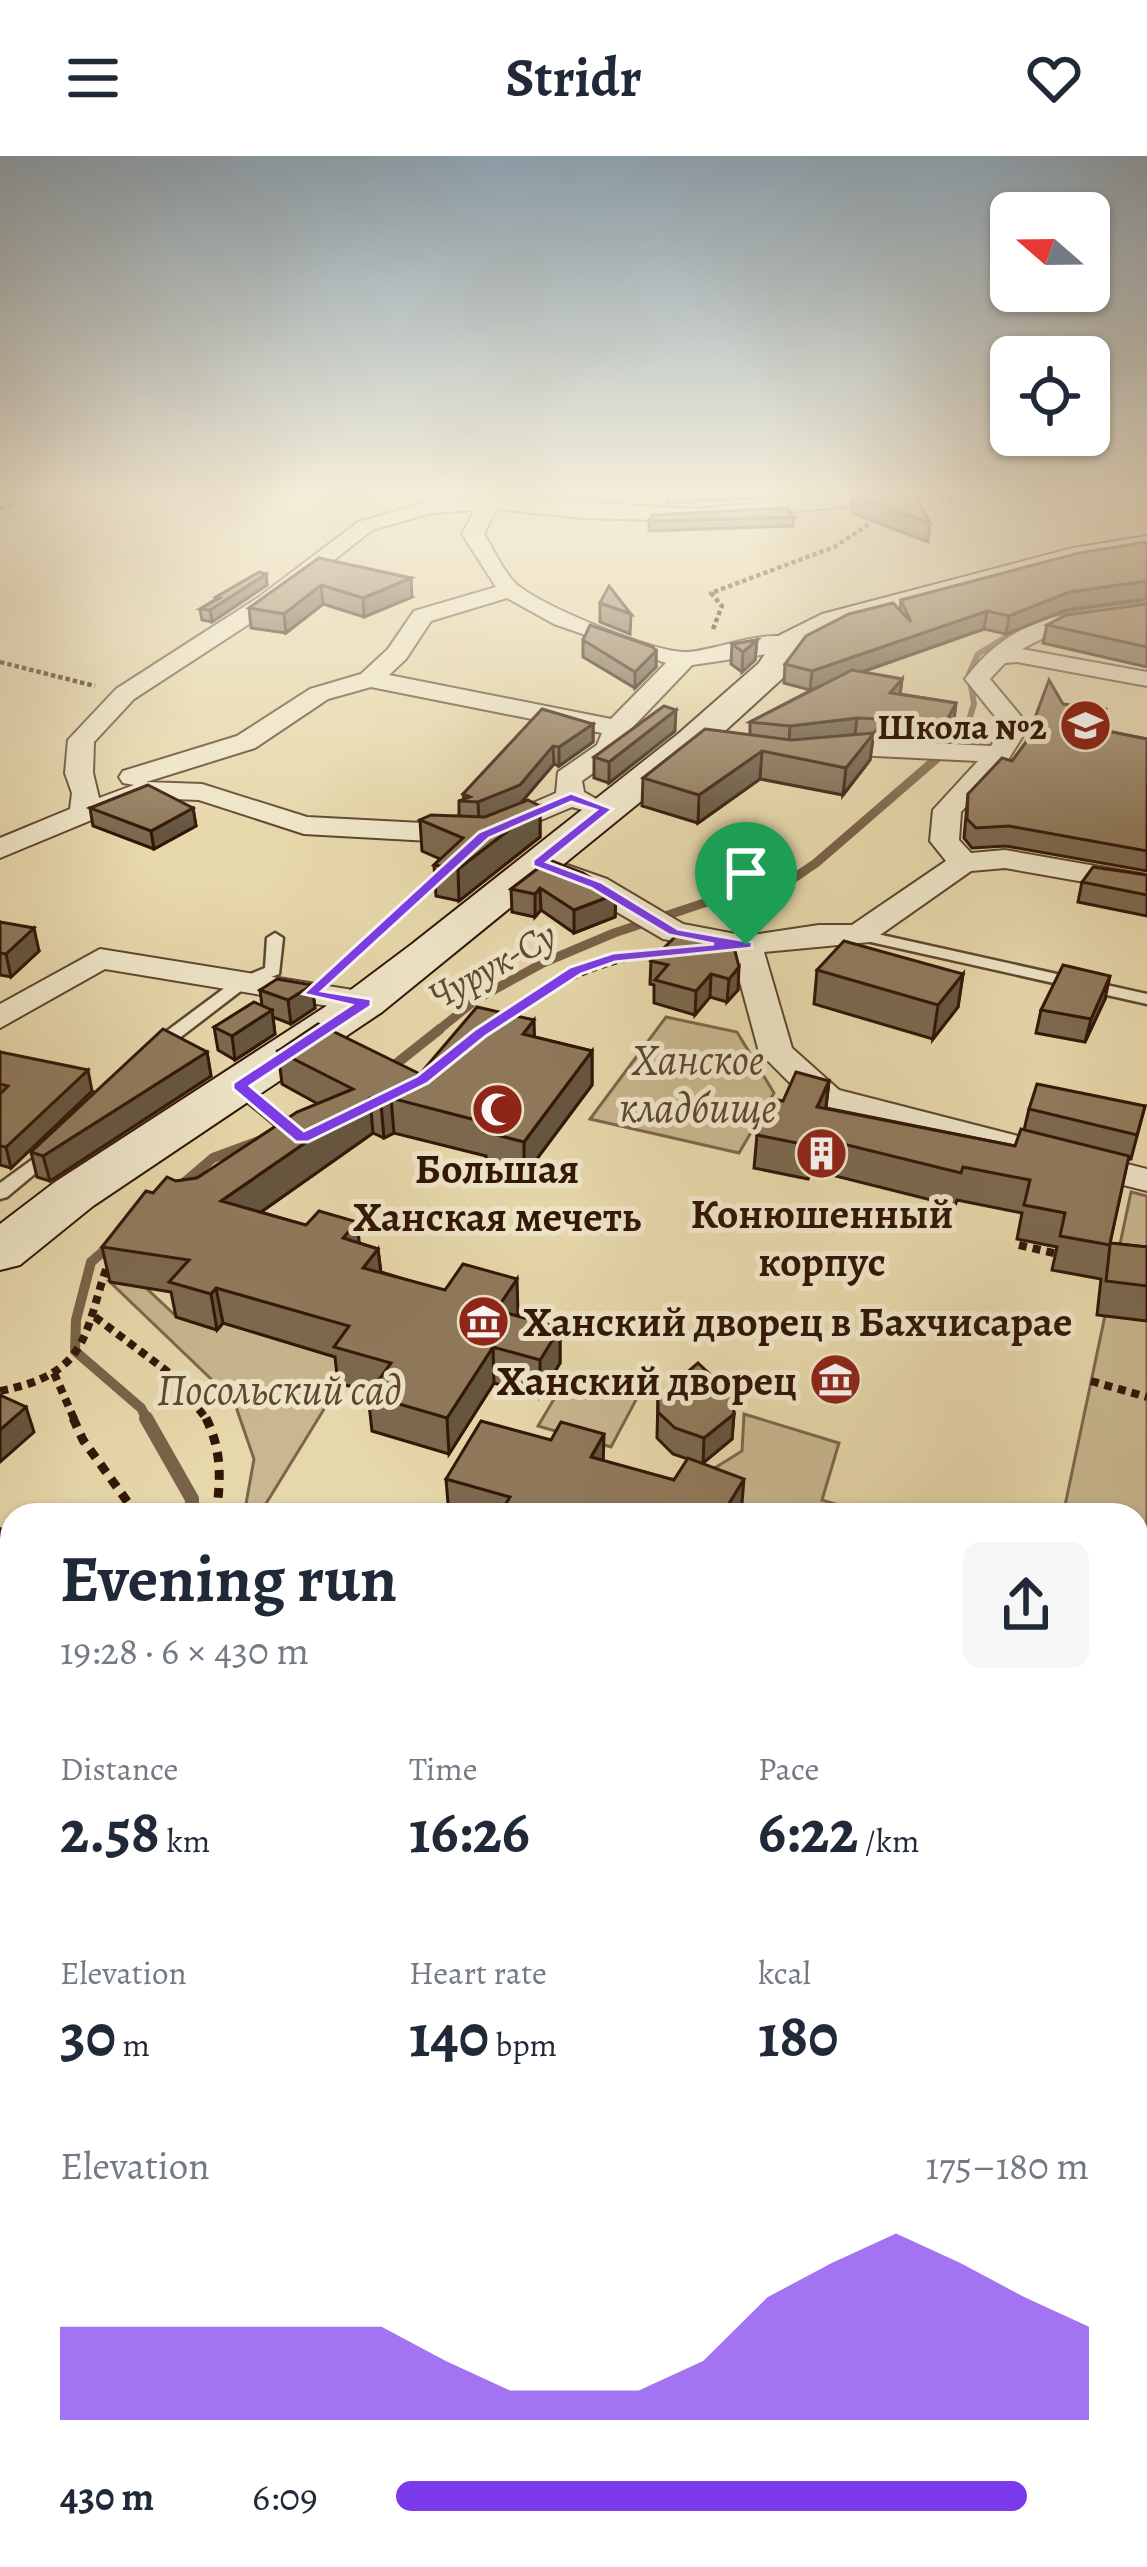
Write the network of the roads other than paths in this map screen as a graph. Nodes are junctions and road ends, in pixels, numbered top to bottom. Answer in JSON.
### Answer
{"nodes":[{"id":1,"x":260,"y":607,"type":"edge"},
{"id":2,"x":454,"y":607,"type":"edge"},
{"id":3,"x":539,"y":607,"type":"edge"},
{"id":4,"x":888,"y":607,"type":"edge"},
{"id":5,"x":1147,"y":610,"type":"edge"},
{"id":6,"x":788,"y":644,"type":"junction"},
{"id":7,"x":993,"y":656,"type":"junction"},
{"id":8,"x":683,"y":660,"type":"junction"},
{"id":9,"x":370,"y":679,"type":"junction"},
{"id":10,"x":1147,"y":679,"type":"edge"},
{"id":11,"x":617,"y":728,"type":"junction"},
{"id":12,"x":999,"y":754,"type":"junction"},
{"id":13,"x":789,"y":755,"type":"edge"},
{"id":14,"x":85,"y":803,"type":"junction"},
{"id":15,"x":588,"y":803,"type":"junction"},
{"id":16,"x":0,"y":849,"type":"edge"},
{"id":17,"x":963,"y":862,"type":"junction"},
{"id":18,"x":538,"y":863,"type":"junction"},
{"id":19,"x":1147,"y":884,"type":"edge"},
{"id":20,"x":859,"y":935,"type":"junction"},
{"id":21,"x":275,"y":938,"type":"dead end"},
{"id":22,"x":746,"y":945,"type":"junction"},
{"id":23,"x":240,"y":984,"type":"junction"},
{"id":24,"x":1147,"y":999,"type":"edge"},
{"id":25,"x":365,"y":1002,"type":"junction"},
{"id":26,"x":0,"y":1018,"type":"edge"},
{"id":27,"x":132,"y":1070,"type":"edge"},
{"id":28,"x":239,"y":1086,"type":"junction"},
{"id":29,"x":76,"y":1127,"type":"edge"},
{"id":30,"x":302,"y":1138,"type":"edge"},
{"id":31,"x":1147,"y":1180,"type":"edge"},
{"id":32,"x":0,"y":1193,"type":"edge"},
{"id":33,"x":0,"y":1252,"type":"edge"}],
"edges":[{"from":1,"to":14,"type":"street"},
{"from":2,"to":9,"type":"street"},
{"from":3,"to":8,"type":"street"},
{"from":4,"to":6,"type":"main road"},
{"from":5,"to":7,"type":"street"},
{"from":6,"to":8,"type":"street"},
{"from":6,"to":15,"type":"main road"},
{"from":7,"to":10,"type":"street"},
{"from":7,"to":12,"type":"street"},
{"from":8,"to":11,"type":"street"},
{"from":9,"to":11,"type":"street"},
{"from":9,"to":14,"type":"street"},
{"from":11,"to":15,"type":"street"},
{"from":12,"to":13,"type":"street"},
{"from":12,"to":17,"type":"street"},
{"from":14,"to":15,"type":"street"},
{"from":14,"to":16,"type":"street"},
{"from":15,"to":18,"type":"main road"},
{"from":17,"to":19,"type":"street"},
{"from":17,"to":20,"type":"street"},
{"from":18,"to":22,"type":"street"},
{"from":18,"to":25,"type":"main road"},
{"from":20,"to":22,"type":"street"},
{"from":20,"to":24,"type":"lane"},
{"from":21,"to":23,"type":"lane"},
{"from":22,"to":31,"type":"street"},
{"from":23,"to":25,"type":"street"},
{"from":23,"to":26,"type":"street"},
{"from":23,"to":27,"type":"lane"},
{"from":25,"to":28,"type":"main road"},
{"from":28,"to":30,"type":"lane"},
{"from":28,"to":33,"type":"main road"},
{"from":29,"to":32,"type":"lane"}]}
